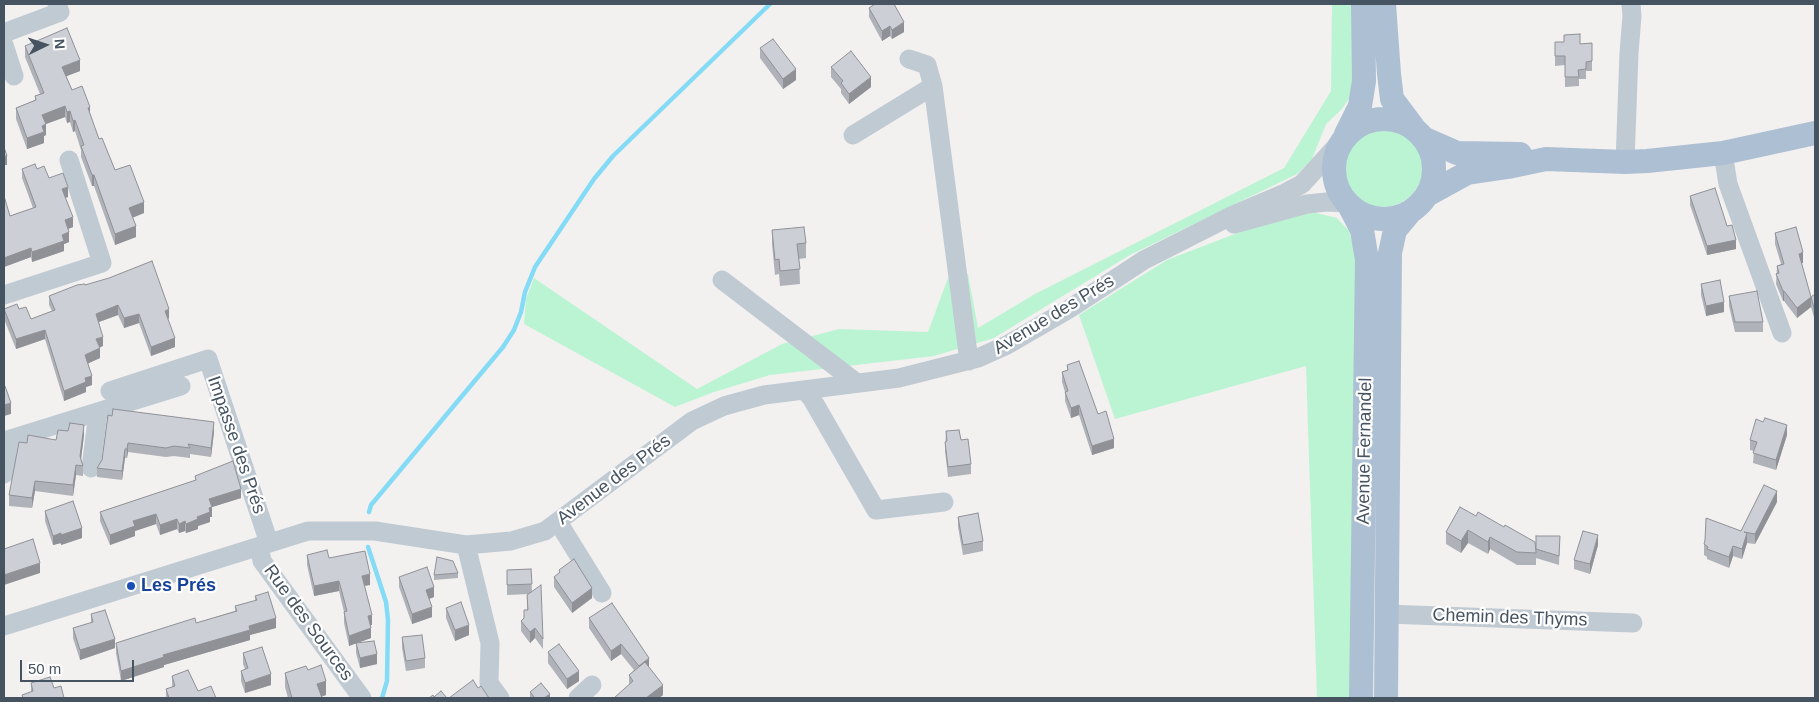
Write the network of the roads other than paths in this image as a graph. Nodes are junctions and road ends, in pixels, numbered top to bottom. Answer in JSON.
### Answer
{"nodes":[{"id":1,"x":57,"y":4,"type":"edge"},
{"id":2,"x":1363,"y":4,"type":"edge"},
{"id":3,"x":1384,"y":4,"type":"edge"},
{"id":4,"x":1631,"y":4,"type":"edge"},
{"id":5,"x":4,"y":33,"type":"edge"},
{"id":6,"x":4,"y":45,"type":"edge"},
{"id":7,"x":909,"y":59,"type":"dead end"},
{"id":8,"x":14,"y":76,"type":"dead end"},
{"id":9,"x":933,"y":86,"type":"junction"},
{"id":10,"x":1419,"y":133,"type":"junction"},
{"id":11,"x":1815,"y":133,"type":"edge"},
{"id":12,"x":853,"y":135,"type":"dead end"},
{"id":13,"x":1345,"y":136,"type":"junction"},
{"id":14,"x":1723,"y":152,"type":"junction"},
{"id":15,"x":1546,"y":159,"type":"junction"},
{"id":16,"x":70,"y":160,"type":"dead end"},
{"id":17,"x":1625,"y":162,"type":"junction"},
{"id":18,"x":1428,"y":195,"type":"junction"},
{"id":19,"x":1348,"y":205,"type":"junction"},
{"id":20,"x":1410,"y":212,"type":"junction"},
{"id":21,"x":1197,"y":233,"type":"junction"},
{"id":22,"x":722,"y":280,"type":"dead end"},
{"id":23,"x":4,"y":295,"type":"edge"},
{"id":24,"x":1782,"y":333,"type":"dead end"},
{"id":25,"x":969,"y":360,"type":"junction"},
{"id":26,"x":857,"y":383,"type":"junction"},
{"id":27,"x":181,"y":386,"type":"dead end"},
{"id":28,"x":804,"y":390,"type":"junction"},
{"id":29,"x":110,"y":391,"type":"dead end"},
{"id":30,"x":98,"y":412,"type":"junction"},
{"id":31,"x":6,"y":440,"type":"edge"},
{"id":32,"x":91,"y":468,"type":"dead end"},
{"id":33,"x":4,"y":474,"type":"edge"},
{"id":34,"x":944,"y":502,"type":"dead end"},
{"id":35,"x":558,"y":522,"type":"junction"},
{"id":36,"x":264,"y":544,"type":"junction"},
{"id":37,"x":466,"y":545,"type":"junction"},
{"id":38,"x":602,"y":593,"type":"dead end"},
{"id":39,"x":1386,"y":614,"type":"junction"},
{"id":40,"x":1633,"y":622,"type":"dead end"},
{"id":41,"x":4,"y":626,"type":"edge"},
{"id":42,"x":592,"y":685,"type":"dead end"},
{"id":43,"x":362,"y":698,"type":"edge"},
{"id":44,"x":500,"y":698,"type":"edge"},
{"id":45,"x":578,"y":698,"type":"edge"},
{"id":46,"x":1361,"y":698,"type":"edge"},
{"id":47,"x":1386,"y":698,"type":"edge"}],
"edges":[{"from":1,"to":5,"type":"street"},
{"from":2,"to":13,"type":"main road"},
{"from":3,"to":10,"type":"main road"},
{"from":4,"to":17,"type":"street"},
{"from":6,"to":8,"type":"street"},
{"from":7,"to":9,"type":"street"},
{"from":9,"to":12,"type":"street"},
{"from":9,"to":25,"type":"street"},
{"from":10,"to":13,"type":"main road"},
{"from":10,"to":15,"type":"main road"},
{"from":10,"to":18,"type":"main road"},
{"from":11,"to":14,"type":"main road"},
{"from":13,"to":19,"type":"main road"},
{"from":13,"to":21,"type":"street","name":"Avenue des Prés"},
{"from":14,"to":17,"type":"main road"},
{"from":14,"to":24,"type":"street"},
{"from":15,"to":17,"type":"main road"},
{"from":15,"to":18,"type":"main road"},
{"from":16,"to":23,"type":"street"},
{"from":18,"to":20,"type":"main road"},
{"from":19,"to":20,"type":"main road"},
{"from":19,"to":21,"type":"street","name":"Avenue des Prés"},
{"from":19,"to":46,"type":"main road","name":"Avenue Fernandel"},
{"from":20,"to":39,"type":"main road","name":"Avenue Fernandel"},
{"from":21,"to":25,"type":"street","name":"Avenue des Prés"},
{"from":22,"to":26,"type":"street"},
{"from":25,"to":26,"type":"street","name":"Avenue des Prés"},
{"from":26,"to":28,"type":"street","name":"Avenue des Prés"},
{"from":27,"to":30,"type":"street"},
{"from":28,"to":34,"type":"street"},
{"from":28,"to":35,"type":"street","name":"Avenue des Prés"},
{"from":29,"to":36,"type":"street","name":"Impasse des Prés"},
{"from":30,"to":31,"type":"street"},
{"from":30,"to":32,"type":"street"},
{"from":31,"to":33,"type":"street"},
{"from":35,"to":37,"type":"street","name":"Avenue des Prés"},
{"from":35,"to":38,"type":"street"},
{"from":36,"to":37,"type":"street","name":"Avenue des Prés"},
{"from":36,"to":41,"type":"street","name":"Avenue des Prés"},
{"from":36,"to":43,"type":"street","name":"Rue des Sources"},
{"from":37,"to":44,"type":"street"},
{"from":39,"to":40,"type":"street","name":"Chemin des Thyms"},
{"from":39,"to":47,"type":"main road","name":"Avenue Fernandel"},
{"from":42,"to":45,"type":"street"}]}
